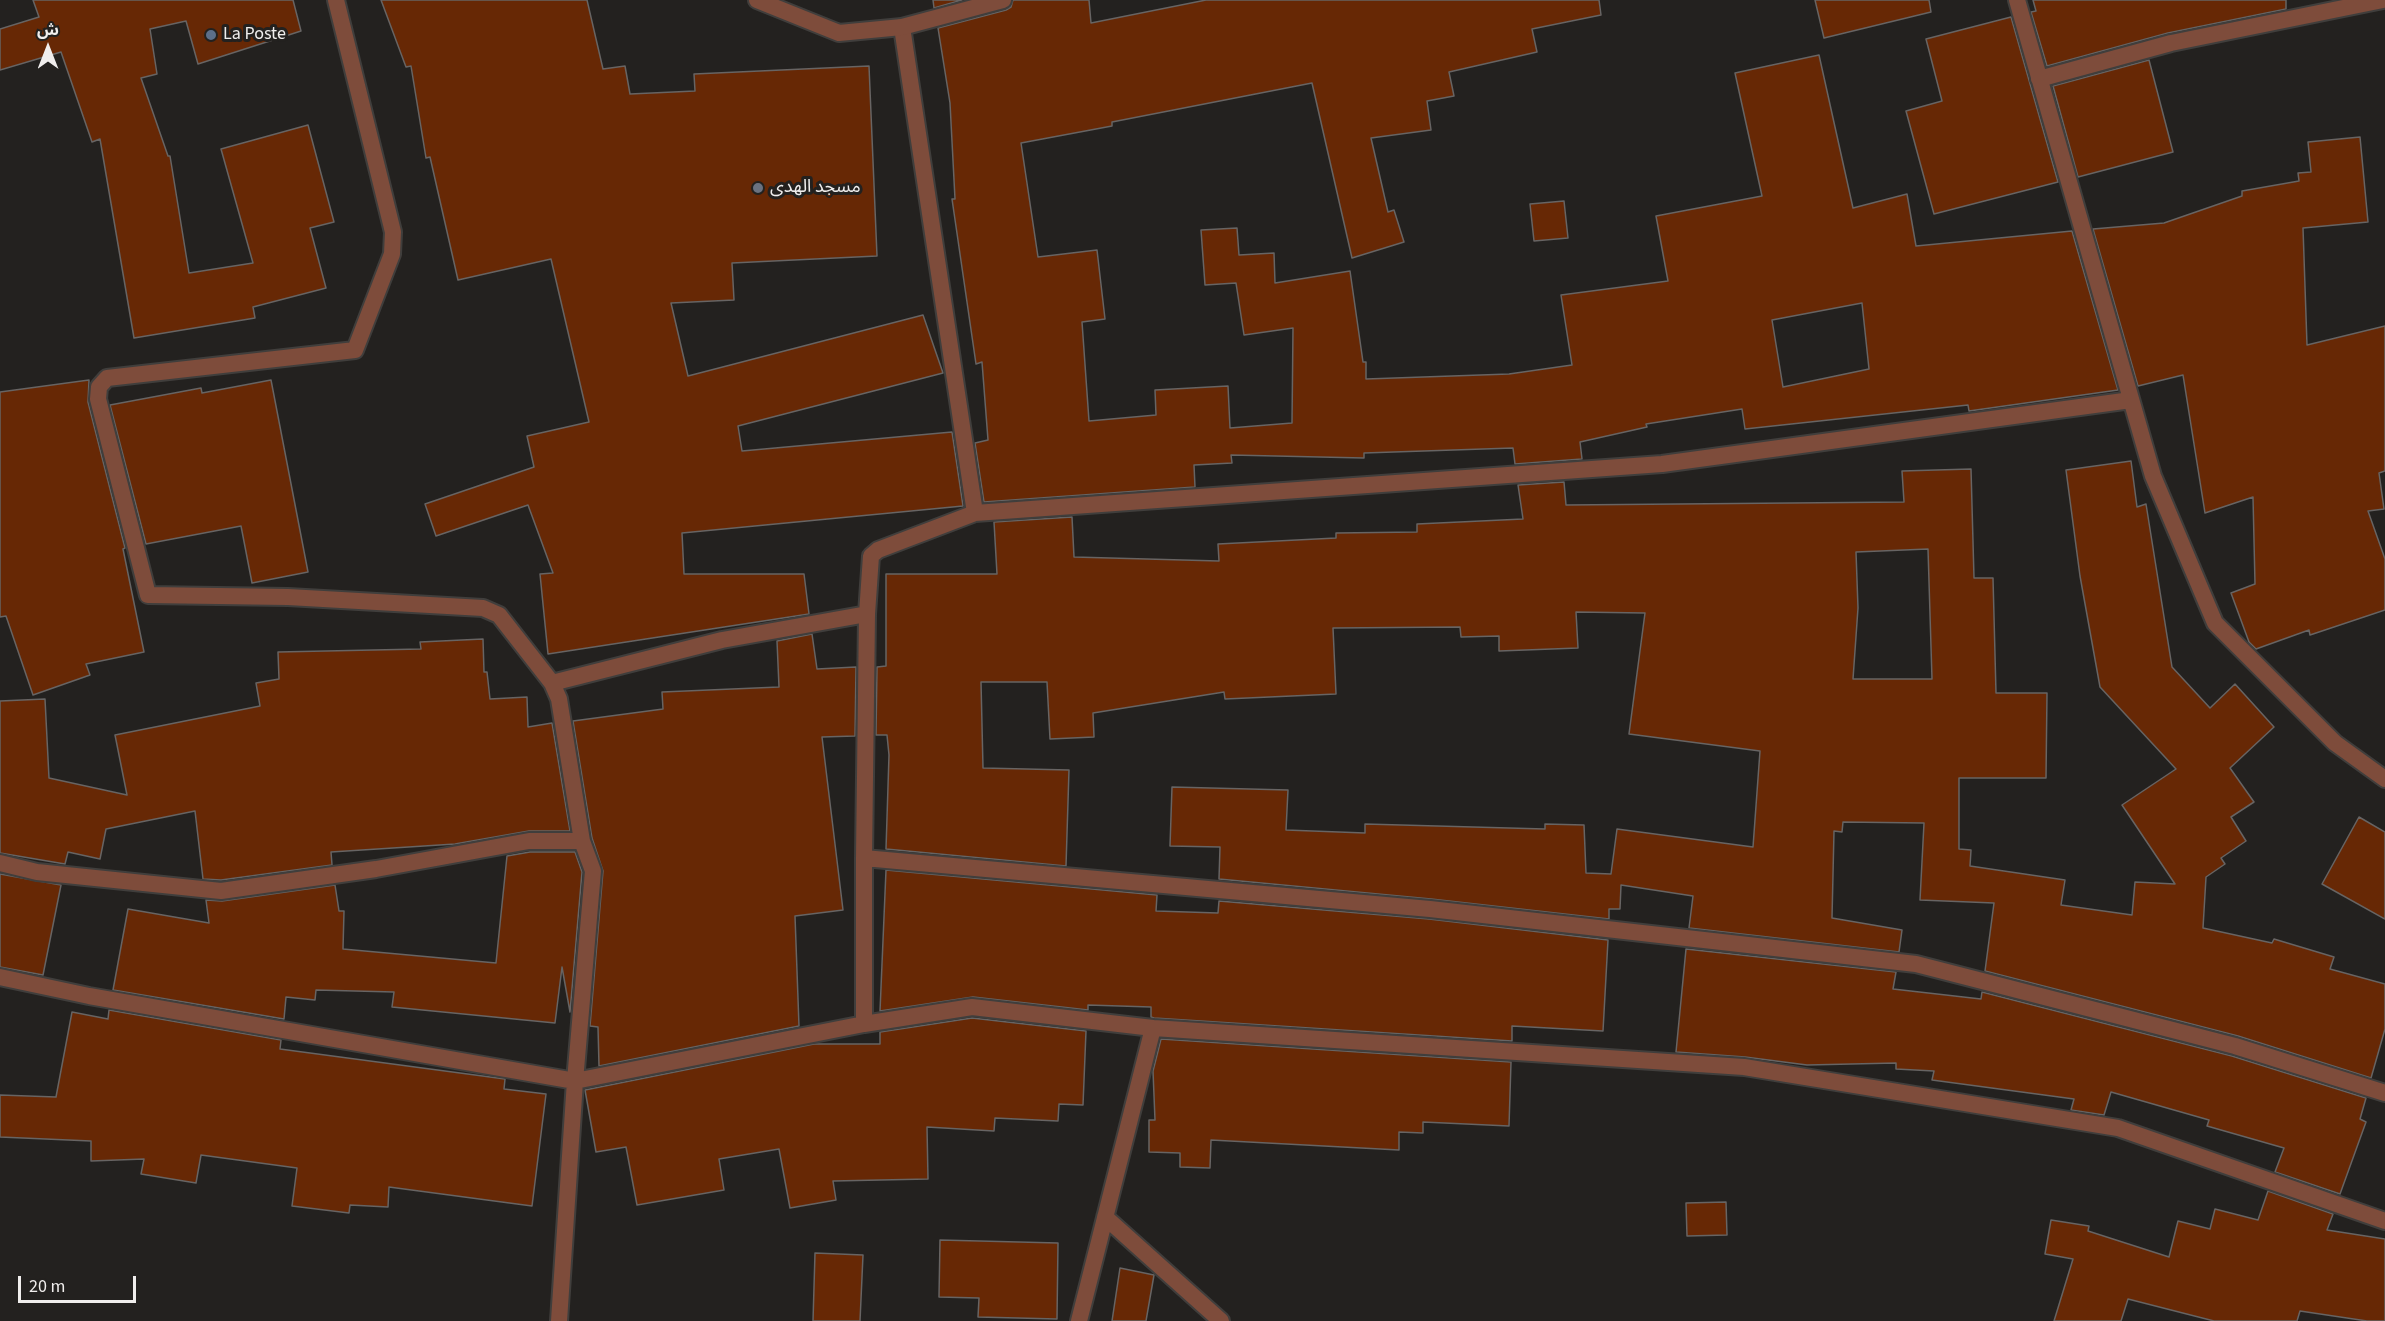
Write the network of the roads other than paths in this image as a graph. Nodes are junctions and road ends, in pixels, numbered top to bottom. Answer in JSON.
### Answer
{"nodes":[{"id":1,"x":336,"y":0,"type":"edge"},
{"id":2,"x":757,"y":0,"type":"edge"},
{"id":3,"x":1003,"y":0,"type":"edge"},
{"id":4,"x":2017,"y":0,"type":"edge"},
{"id":5,"x":2383,"y":0,"type":"edge"},
{"id":6,"x":902,"y":27,"type":"junction"},
{"id":7,"x":2039,"y":79,"type":"junction"},
{"id":8,"x":2131,"y":399,"type":"junction"},
{"id":9,"x":975,"y":513,"type":"junction"},
{"id":10,"x":867,"y":614,"type":"junction"},
{"id":11,"x":552,"y":682,"type":"junction"},
{"id":12,"x":2385,"y":779,"type":"edge"},
{"id":13,"x":582,"y":841,"type":"junction"},
{"id":14,"x":864,"y":858,"type":"junction"},
{"id":15,"x":0,"y":863,"type":"edge"},
{"id":16,"x":0,"y":977,"type":"edge"},
{"id":17,"x":864,"y":1024,"type":"junction"},
{"id":18,"x":1153,"y":1028,"type":"junction"},
{"id":19,"x":575,"y":1081,"type":"junction"},
{"id":20,"x":2385,"y":1093,"type":"edge"},
{"id":21,"x":1105,"y":1217,"type":"junction"},
{"id":22,"x":2385,"y":1221,"type":"edge"},
{"id":23,"x":559,"y":1321,"type":"edge"},
{"id":24,"x":1079,"y":1321,"type":"edge"},
{"id":25,"x":1221,"y":1321,"type":"edge"}],
"edges":[{"from":1,"to":11,"type":"street"},
{"from":2,"to":6,"type":"street"},
{"from":3,"to":6,"type":"street"},
{"from":4,"to":7,"type":"street"},
{"from":5,"to":7,"type":"street"},
{"from":6,"to":9,"type":"street"},
{"from":7,"to":8,"type":"street"},
{"from":8,"to":9,"type":"street"},
{"from":8,"to":12,"type":"street"},
{"from":9,"to":10,"type":"street"},
{"from":10,"to":11,"type":"street"},
{"from":10,"to":14,"type":"street"},
{"from":11,"to":13,"type":"street"},
{"from":13,"to":15,"type":"street"},
{"from":13,"to":19,"type":"street"},
{"from":14,"to":17,"type":"street"},
{"from":14,"to":20,"type":"street"},
{"from":16,"to":19,"type":"street"},
{"from":17,"to":18,"type":"street"},
{"from":17,"to":19,"type":"street"},
{"from":18,"to":21,"type":"street"},
{"from":18,"to":22,"type":"street"},
{"from":19,"to":23,"type":"street"},
{"from":21,"to":24,"type":"street"},
{"from":21,"to":25,"type":"street"}]}
